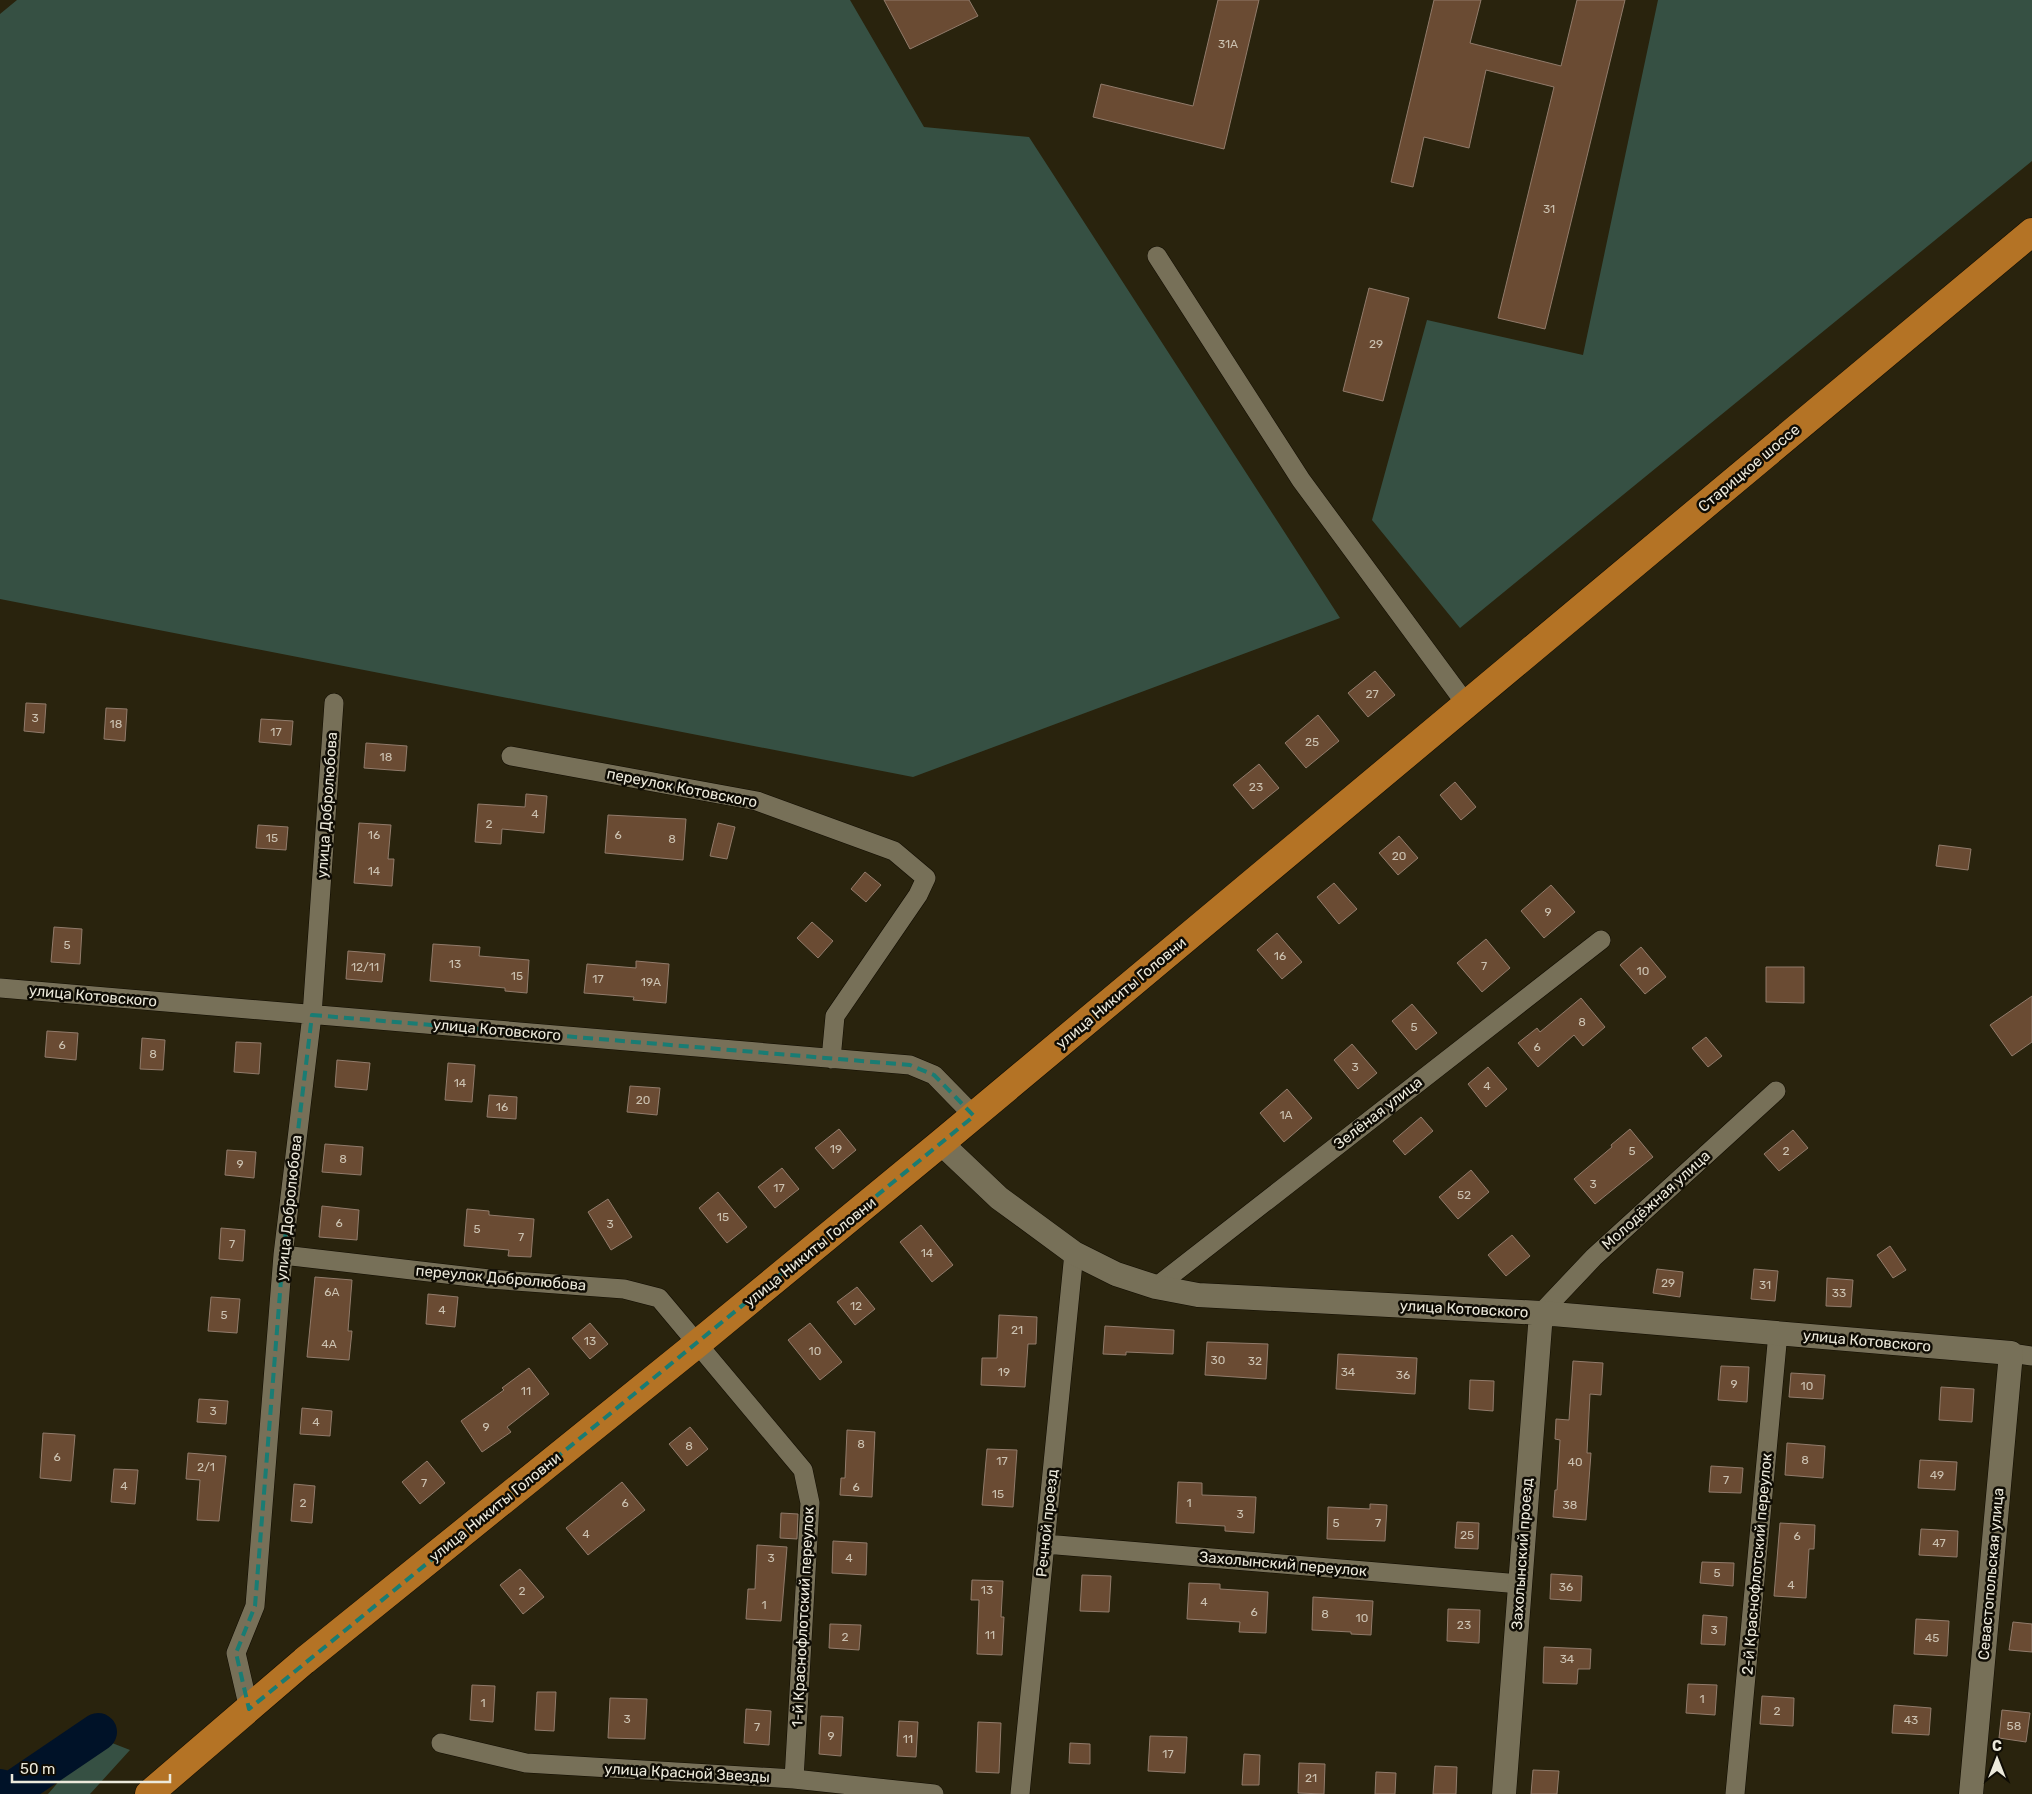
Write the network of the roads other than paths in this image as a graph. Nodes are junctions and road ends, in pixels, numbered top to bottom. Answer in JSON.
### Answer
{"nodes":[{"id":1,"x":2032,"y":232,"type":"edge"},
{"id":2,"x":1157,"y":256,"type":"dead end"},
{"id":3,"x":334,"y":703,"type":"dead end"},
{"id":4,"x":1466,"y":704,"type":"junction"},
{"id":5,"x":511,"y":756,"type":"dead end"},
{"id":6,"x":1601,"y":940,"type":"dead end"},
{"id":7,"x":0,"y":988,"type":"edge"},
{"id":8,"x":312,"y":1015,"type":"junction"},
{"id":9,"x":831,"y":1058,"type":"junction"},
{"id":10,"x":1776,"y":1092,"type":"dead end"},
{"id":11,"x":974,"y":1116,"type":"junction"},
{"id":12,"x":942,"y":1143,"type":"junction"},
{"id":13,"x":1074,"y":1253,"type":"junction"},
{"id":14,"x":283,"y":1254,"type":"junction"},
{"id":15,"x":1156,"y":1287,"type":"junction"},
{"id":16,"x":1541,"y":1313,"type":"junction"},
{"id":17,"x":1778,"y":1333,"type":"junction"},
{"id":18,"x":697,"y":1344,"type":"junction"},
{"id":19,"x":2021,"y":1354,"type":"edge"},
{"id":20,"x":1045,"y":1544,"type":"junction"},
{"id":21,"x":1520,"y":1584,"type":"junction"},
{"id":22,"x":249,"y":1709,"type":"junction"},
{"id":23,"x":440,"y":1743,"type":"dead end"},
{"id":24,"x":794,"y":1779,"type":"junction"},
{"id":25,"x":149,"y":1794,"type":"edge"},
{"id":26,"x":934,"y":1794,"type":"edge"},
{"id":27,"x":1020,"y":1794,"type":"edge"},
{"id":28,"x":1504,"y":1794,"type":"edge"},
{"id":29,"x":1735,"y":1794,"type":"edge"},
{"id":30,"x":1971,"y":1794,"type":"edge"}],
"edges":[{"from":1,"to":4,"type":"main road","name":"Старицкое шоссе"},
{"from":2,"to":4,"type":"street"},
{"from":3,"to":8,"type":"street","name":"улица Добролюбова"},
{"from":4,"to":11,"type":"main road","name":"улица Никиты Головни"},
{"from":5,"to":9,"type":"street","name":"переулок Котовского"},
{"from":6,"to":15,"type":"street","name":"Зелёная улица"},
{"from":7,"to":8,"type":"street","name":"улица Котовского"},
{"from":8,"to":9,"type":"street","name":"улица Котовского"},
{"from":8,"to":14,"type":"street","name":"улица Добролюбова"},
{"from":9,"to":11,"type":"street","name":"улица Котовского"},
{"from":10,"to":16,"type":"street","name":"Молодёжная улица"},
{"from":11,"to":12,"type":"main road","name":"улица Никиты Головни"},
{"from":12,"to":13,"type":"street","name":"улица Котовского"},
{"from":12,"to":18,"type":"main road","name":"улица Никиты Головни"},
{"from":13,"to":15,"type":"street","name":"улица Котовского"},
{"from":13,"to":20,"type":"street","name":"Речной проезд"},
{"from":14,"to":18,"type":"street","name":"переулок Добролюбова"},
{"from":14,"to":22,"type":"street","name":"улица Добролюбова"},
{"from":15,"to":16,"type":"street","name":"улица Котовского"},
{"from":16,"to":17,"type":"street","name":"улица Котовского"},
{"from":16,"to":21,"type":"street","name":"Захолынский проезд"},
{"from":17,"to":19,"type":"street","name":"улица Котовского"},
{"from":17,"to":29,"type":"street","name":"2-й Краснофлотский переулок"},
{"from":18,"to":22,"type":"main road","name":"улица Никиты Головни"},
{"from":18,"to":24,"type":"street","name":"1-й Краснофлотский переулок"},
{"from":19,"to":30,"type":"street","name":"Севастопольская улица"},
{"from":20,"to":21,"type":"street","name":"Захолынский переулок"},
{"from":20,"to":27,"type":"street","name":"Речной проезд"},
{"from":21,"to":28,"type":"street","name":"Захолынский проезд"},
{"from":22,"to":25,"type":"main road","name":"улица Никиты Головни"},
{"from":23,"to":24,"type":"street","name":"улица Красной Звезды"},
{"from":24,"to":26,"type":"street","name":"улица Красной Звезды"}]}
